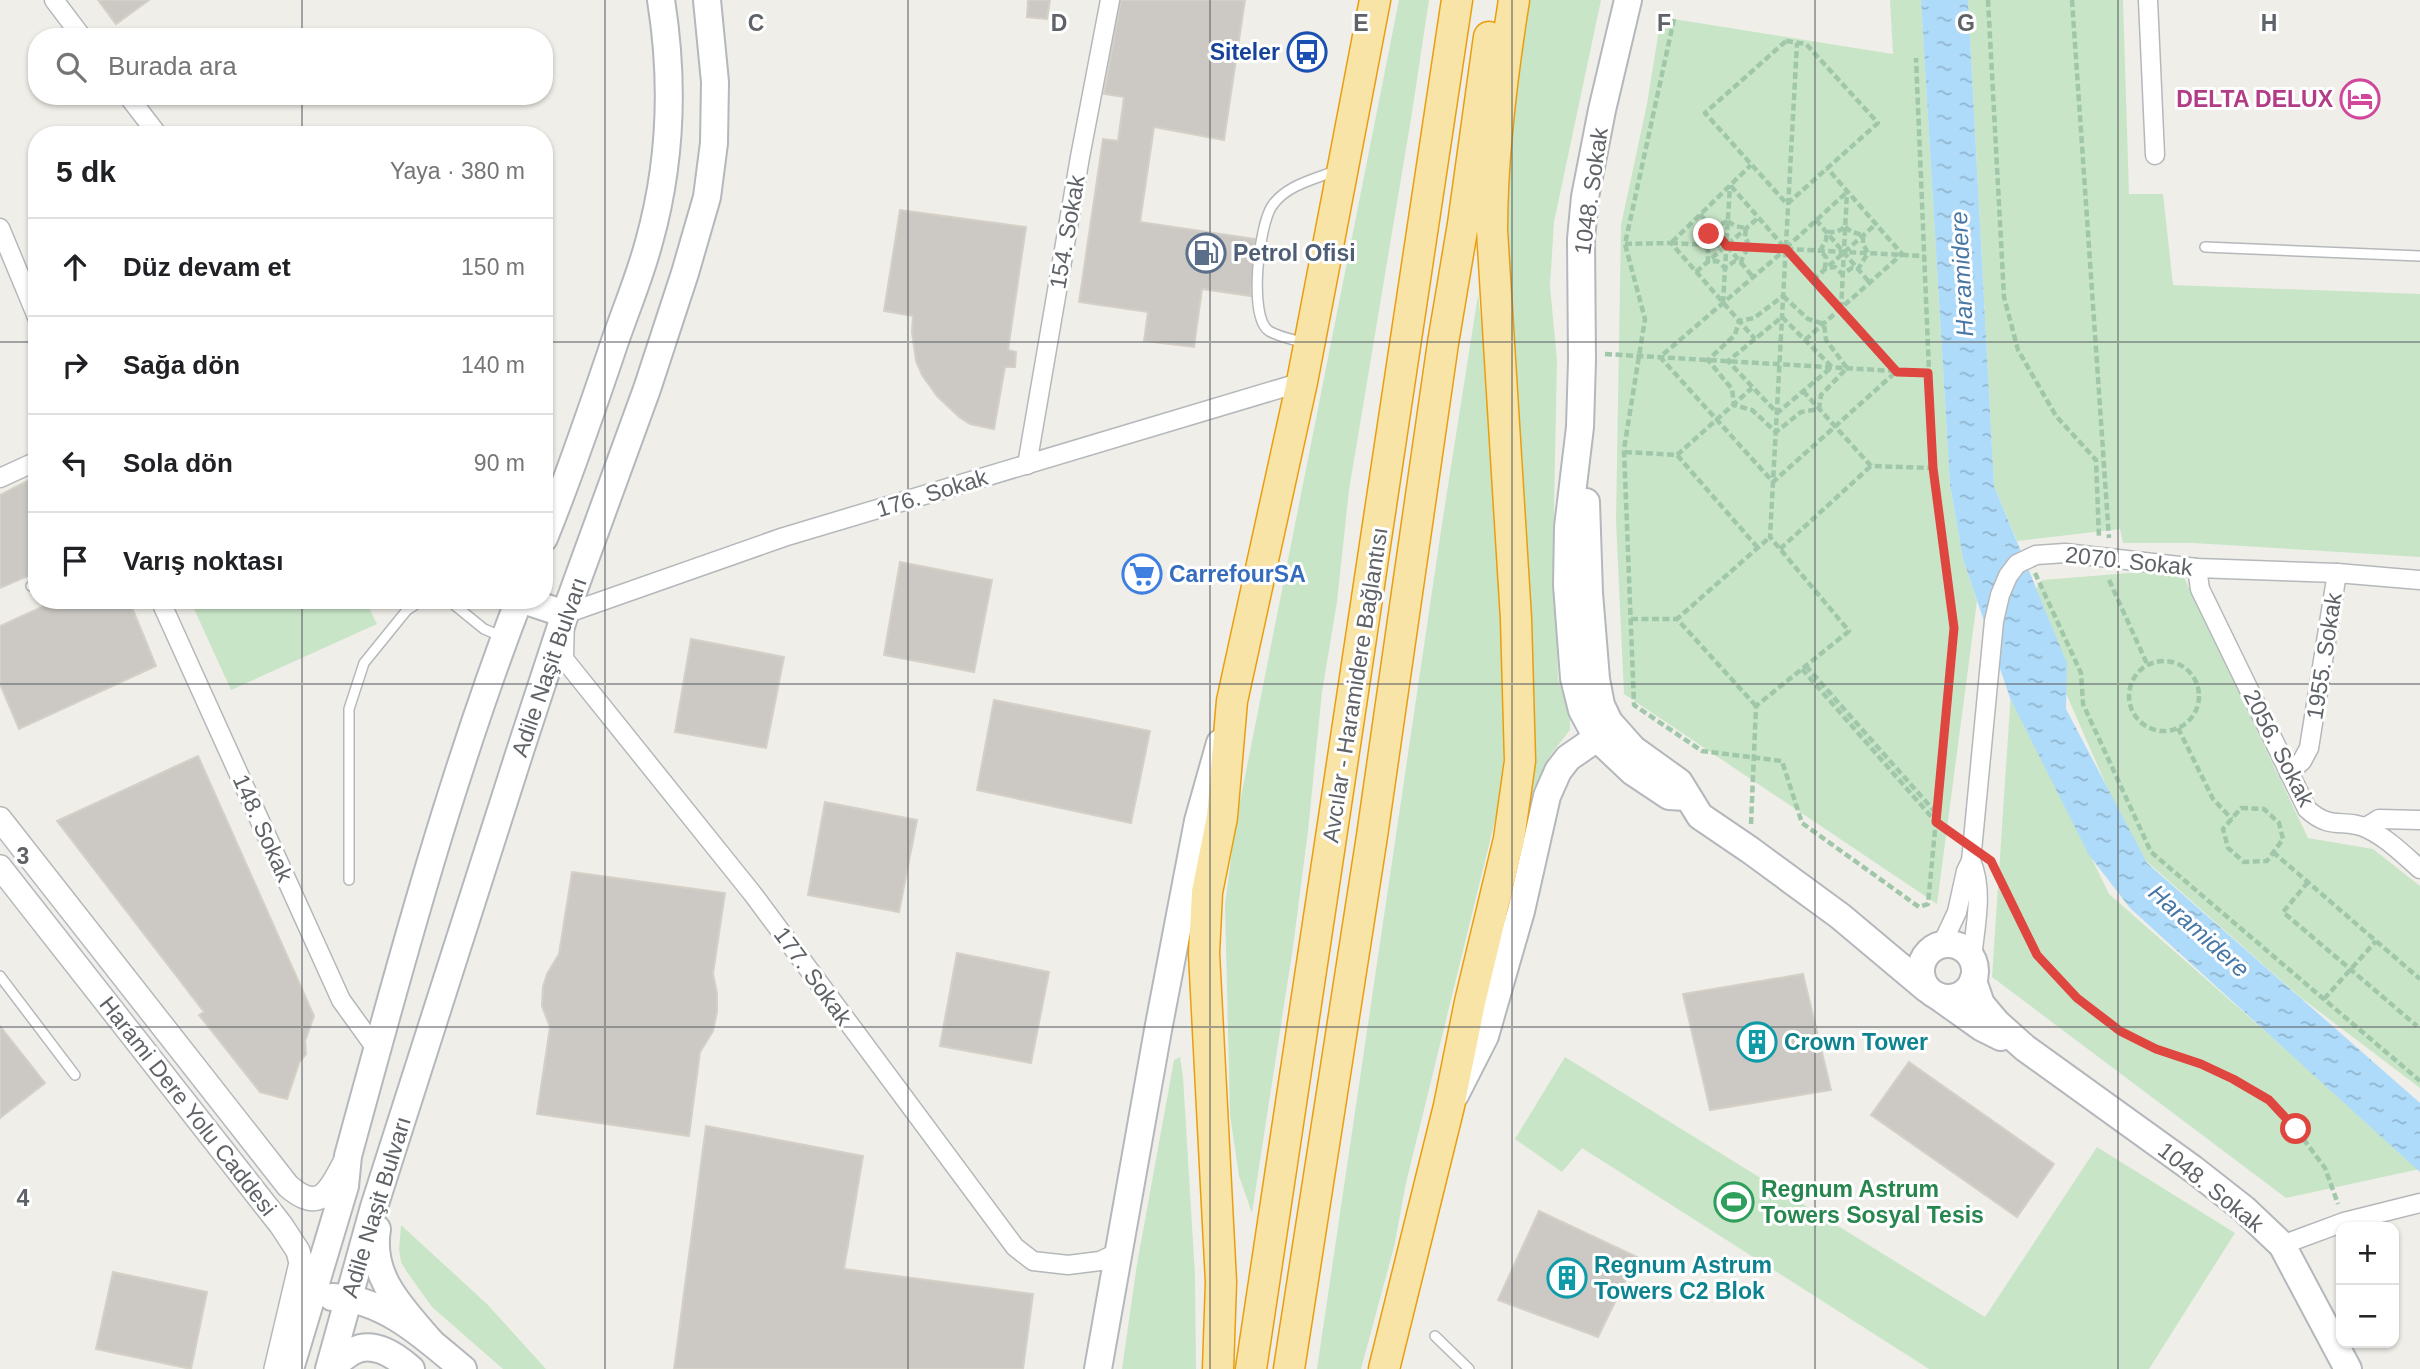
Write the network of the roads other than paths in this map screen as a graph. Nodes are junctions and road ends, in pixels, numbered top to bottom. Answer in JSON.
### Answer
{"nodes":[{"id":1,"x":54,"y":0,"type":"edge"},
{"id":2,"x":661,"y":0,"type":"edge"},
{"id":3,"x":707,"y":0,"type":"edge"},
{"id":4,"x":1110,"y":0,"type":"edge"},
{"id":5,"x":1375,"y":0,"type":"edge"},
{"id":6,"x":1457,"y":0,"type":"edge"},
{"id":7,"x":1494,"y":0,"type":"edge"},
{"id":8,"x":1514,"y":0,"type":"edge"},
{"id":9,"x":1628,"y":0,"type":"edge"},
{"id":10,"x":2148,"y":0,"type":"edge"},
{"id":11,"x":75,"y":28,"type":"edge"},
{"id":12,"x":135,"y":105,"type":"edge"},
{"id":13,"x":151,"y":126,"type":"edge"},
{"id":14,"x":2155,"y":155,"type":"dead end"},
{"id":15,"x":1342,"y":168,"type":"junction"},
{"id":16,"x":0,"y":228,"type":"edge"},
{"id":17,"x":2205,"y":247,"type":"dead end"},
{"id":18,"x":2420,"y":256,"type":"edge"},
{"id":19,"x":28,"y":295,"type":"edge"},
{"id":20,"x":1309,"y":345,"type":"junction"},
{"id":21,"x":604,"y":373,"type":"junction"},
{"id":22,"x":1302,"y":382,"type":"junction"},
{"id":23,"x":647,"y":389,"type":"junction"},
{"id":24,"x":28,"y":465,"type":"edge"},
{"id":25,"x":1027,"y":465,"type":"junction"},
{"id":26,"x":0,"y":478,"type":"edge"},
{"id":27,"x":553,"y":516,"type":"edge"},
{"id":28,"x":2197,"y":568,"type":"junction"},
{"id":29,"x":2337,"y":573,"type":"junction"},
{"id":30,"x":2420,"y":580,"type":"edge"},
{"id":31,"x":164,"y":609,"type":"edge"},
{"id":32,"x":409,"y":609,"type":"edge"},
{"id":33,"x":459,"y":609,"type":"edge"},
{"id":34,"x":517,"y":609,"type":"edge"},
{"id":35,"x":549,"y":609,"type":"edge"},
{"id":36,"x":565,"y":614,"type":"junction"},
{"id":37,"x":505,"y":638,"type":"junction"},
{"id":38,"x":1232,"y":701,"type":"junction"},
{"id":39,"x":1603,"y":730,"type":"junction"},
{"id":40,"x":2289,"y":773,"type":"junction"},
{"id":41,"x":0,"y":819,"type":"edge"},
{"id":42,"x":2420,"y":820,"type":"edge"},
{"id":43,"x":2366,"y":827,"type":"junction"},
{"id":44,"x":1972,"y":855,"type":"junction"},
{"id":45,"x":0,"y":867,"type":"edge"},
{"id":46,"x":2420,"y":869,"type":"edge"},
{"id":47,"x":349,"y":880,"type":"dead end"},
{"id":48,"x":1840,"y":916,"type":"junction"},
{"id":49,"x":1936,"y":946,"type":"junction"},
{"id":50,"x":1973,"y":969,"type":"junction"},
{"id":51,"x":0,"y":976,"type":"edge"},
{"id":52,"x":1932,"y":992,"type":"junction"},
{"id":53,"x":2025,"y":1048,"type":"junction"},
{"id":54,"x":377,"y":1050,"type":"junction"},
{"id":55,"x":75,"y":1075,"type":"dead end"},
{"id":56,"x":1449,"y":1106,"type":"junction"},
{"id":57,"x":348,"y":1156,"type":"junction"},
{"id":58,"x":387,"y":1169,"type":"junction"},
{"id":59,"x":2420,"y":1203,"type":"edge"},
{"id":60,"x":2282,"y":1245,"type":"junction"},
{"id":61,"x":1117,"y":1253,"type":"junction"},
{"id":62,"x":348,"y":1299,"type":"junction"},
{"id":63,"x":308,"y":1310,"type":"junction"},
{"id":64,"x":1435,"y":1336,"type":"dead end"},
{"id":65,"x":431,"y":1342,"type":"junction"},
{"id":66,"x":1387,"y":1367,"type":"edge"},
{"id":67,"x":276,"y":1369,"type":"edge"},
{"id":68,"x":290,"y":1369,"type":"edge"},
{"id":69,"x":330,"y":1369,"type":"edge"},
{"id":70,"x":411,"y":1369,"type":"edge"},
{"id":71,"x":463,"y":1369,"type":"edge"},
{"id":72,"x":1098,"y":1369,"type":"edge"},
{"id":73,"x":1218,"y":1369,"type":"edge"},
{"id":74,"x":1251,"y":1369,"type":"edge"},
{"id":75,"x":1289,"y":1369,"type":"edge"},
{"id":76,"x":1469,"y":1369,"type":"edge"},
{"id":77,"x":2348,"y":1369,"type":"edge"}],
"edges":[{"from":1,"to":11,"type":"street"},
{"from":2,"to":21,"type":"main road"},
{"from":3,"to":23,"type":"main road","name":"Adile Naşit Bulvarı"},
{"from":4,"to":25,"type":"street","name":"154. Sokak"},
{"from":5,"to":15,"type":"highway"},
{"from":6,"to":74,"type":"highway","name":"Avcılar - Haramidere Bağlantısı"},
{"from":7,"to":75,"type":"highway","name":"Avcılar - Haramidere Bağlantısı"},
{"from":8,"to":56,"type":"highway"},
{"from":9,"to":39,"type":"main road","name":"1048. Sokak"},
{"from":10,"to":14,"type":"street"},
{"from":12,"to":13,"type":"street"},
{"from":15,"to":20,"type":"highway"},
{"from":15,"to":20,"type":"lane"},
{"from":16,"to":19,"type":"street"},
{"from":17,"to":18,"type":"lane"},
{"from":20,"to":22,"type":"highway"},
{"from":21,"to":23,"type":"main road"},
{"from":21,"to":27,"type":"main road"},
{"from":22,"to":25,"type":"street","name":"176. Sokak"},
{"from":22,"to":38,"type":"highway"},
{"from":23,"to":36,"type":"main road","name":"Adile Naşit Bulvarı"},
{"from":24,"to":26,"type":"street"},
{"from":25,"to":36,"type":"street","name":"176. Sokak"},
{"from":28,"to":29,"type":"street","name":"2070. Sokak"},
{"from":28,"to":40,"type":"street","name":"2056. Sokak"},
{"from":28,"to":44,"type":"street","name":"2070. Sokak"},
{"from":29,"to":30,"type":"street","name":"2070. Sokak"},
{"from":29,"to":40,"type":"street","name":"1955. Sokak"},
{"from":31,"to":54,"type":"street","name":"148. Sokak"},
{"from":32,"to":47,"type":"lane"},
{"from":33,"to":37,"type":"lane"},
{"from":34,"to":37,"type":"main road","name":"Adile Naşit Bulvarı"},
{"from":35,"to":36,"type":"main road"},
{"from":36,"to":58,"type":"main road","name":"Adile Naşit Bulvarı"},
{"from":36,"to":61,"type":"street","name":"177. Sokak"},
{"from":37,"to":54,"type":"main road","name":"Adile Naşit Bulvarı"},
{"from":38,"to":61,"type":"main road"},
{"from":38,"to":73,"type":"highway"},
{"from":39,"to":48,"type":"main road","name":"1048. Sokak"},
{"from":39,"to":56,"type":"main road"},
{"from":40,"to":43,"type":"street","name":"2056. Sokak"},
{"from":41,"to":57,"type":"street","name":"Harami Dere Yolu Caddesi"},
{"from":42,"to":43,"type":"street"},
{"from":43,"to":46,"type":"street","name":"2056. Sokak"},
{"from":44,"to":49,"type":"street"},
{"from":44,"to":50,"type":"street"},
{"from":45,"to":67,"type":"street","name":"Harami Dere Yolu Caddesi"},
{"from":48,"to":49,"type":"main road"},
{"from":48,"to":52,"type":"main road"},
{"from":49,"to":50,"type":"main road"},
{"from":49,"to":52,"type":"main road"},
{"from":50,"to":52,"type":"main road"},
{"from":50,"to":53,"type":"main road"},
{"from":51,"to":55,"type":"lane"},
{"from":52,"to":53,"type":"main road"},
{"from":53,"to":60,"type":"main road","name":"1048. Sokak"},
{"from":54,"to":57,"type":"main road","name":"Adile Naşit Bulvarı"},
{"from":56,"to":66,"type":"highway"},
{"from":57,"to":63,"type":"main road","name":"Adile Naşit Bulvarı"},
{"from":58,"to":62,"type":"main road","name":"Adile Naşit Bulvarı"},
{"from":58,"to":65,"type":"main road"},
{"from":59,"to":60,"type":"street"},
{"from":60,"to":77,"type":"main road","name":"1048. Sokak"},
{"from":61,"to":72,"type":"main road"},
{"from":62,"to":63,"type":"main road"},
{"from":62,"to":65,"type":"main road"},
{"from":62,"to":69,"type":"main road","name":"Adile Naşit Bulvarı"},
{"from":63,"to":68,"type":"main road","name":"Adile Naşit Bulvarı"},
{"from":64,"to":76,"type":"lane"},
{"from":65,"to":71,"type":"main road"},
{"from":69,"to":70,"type":"main road"}]}
